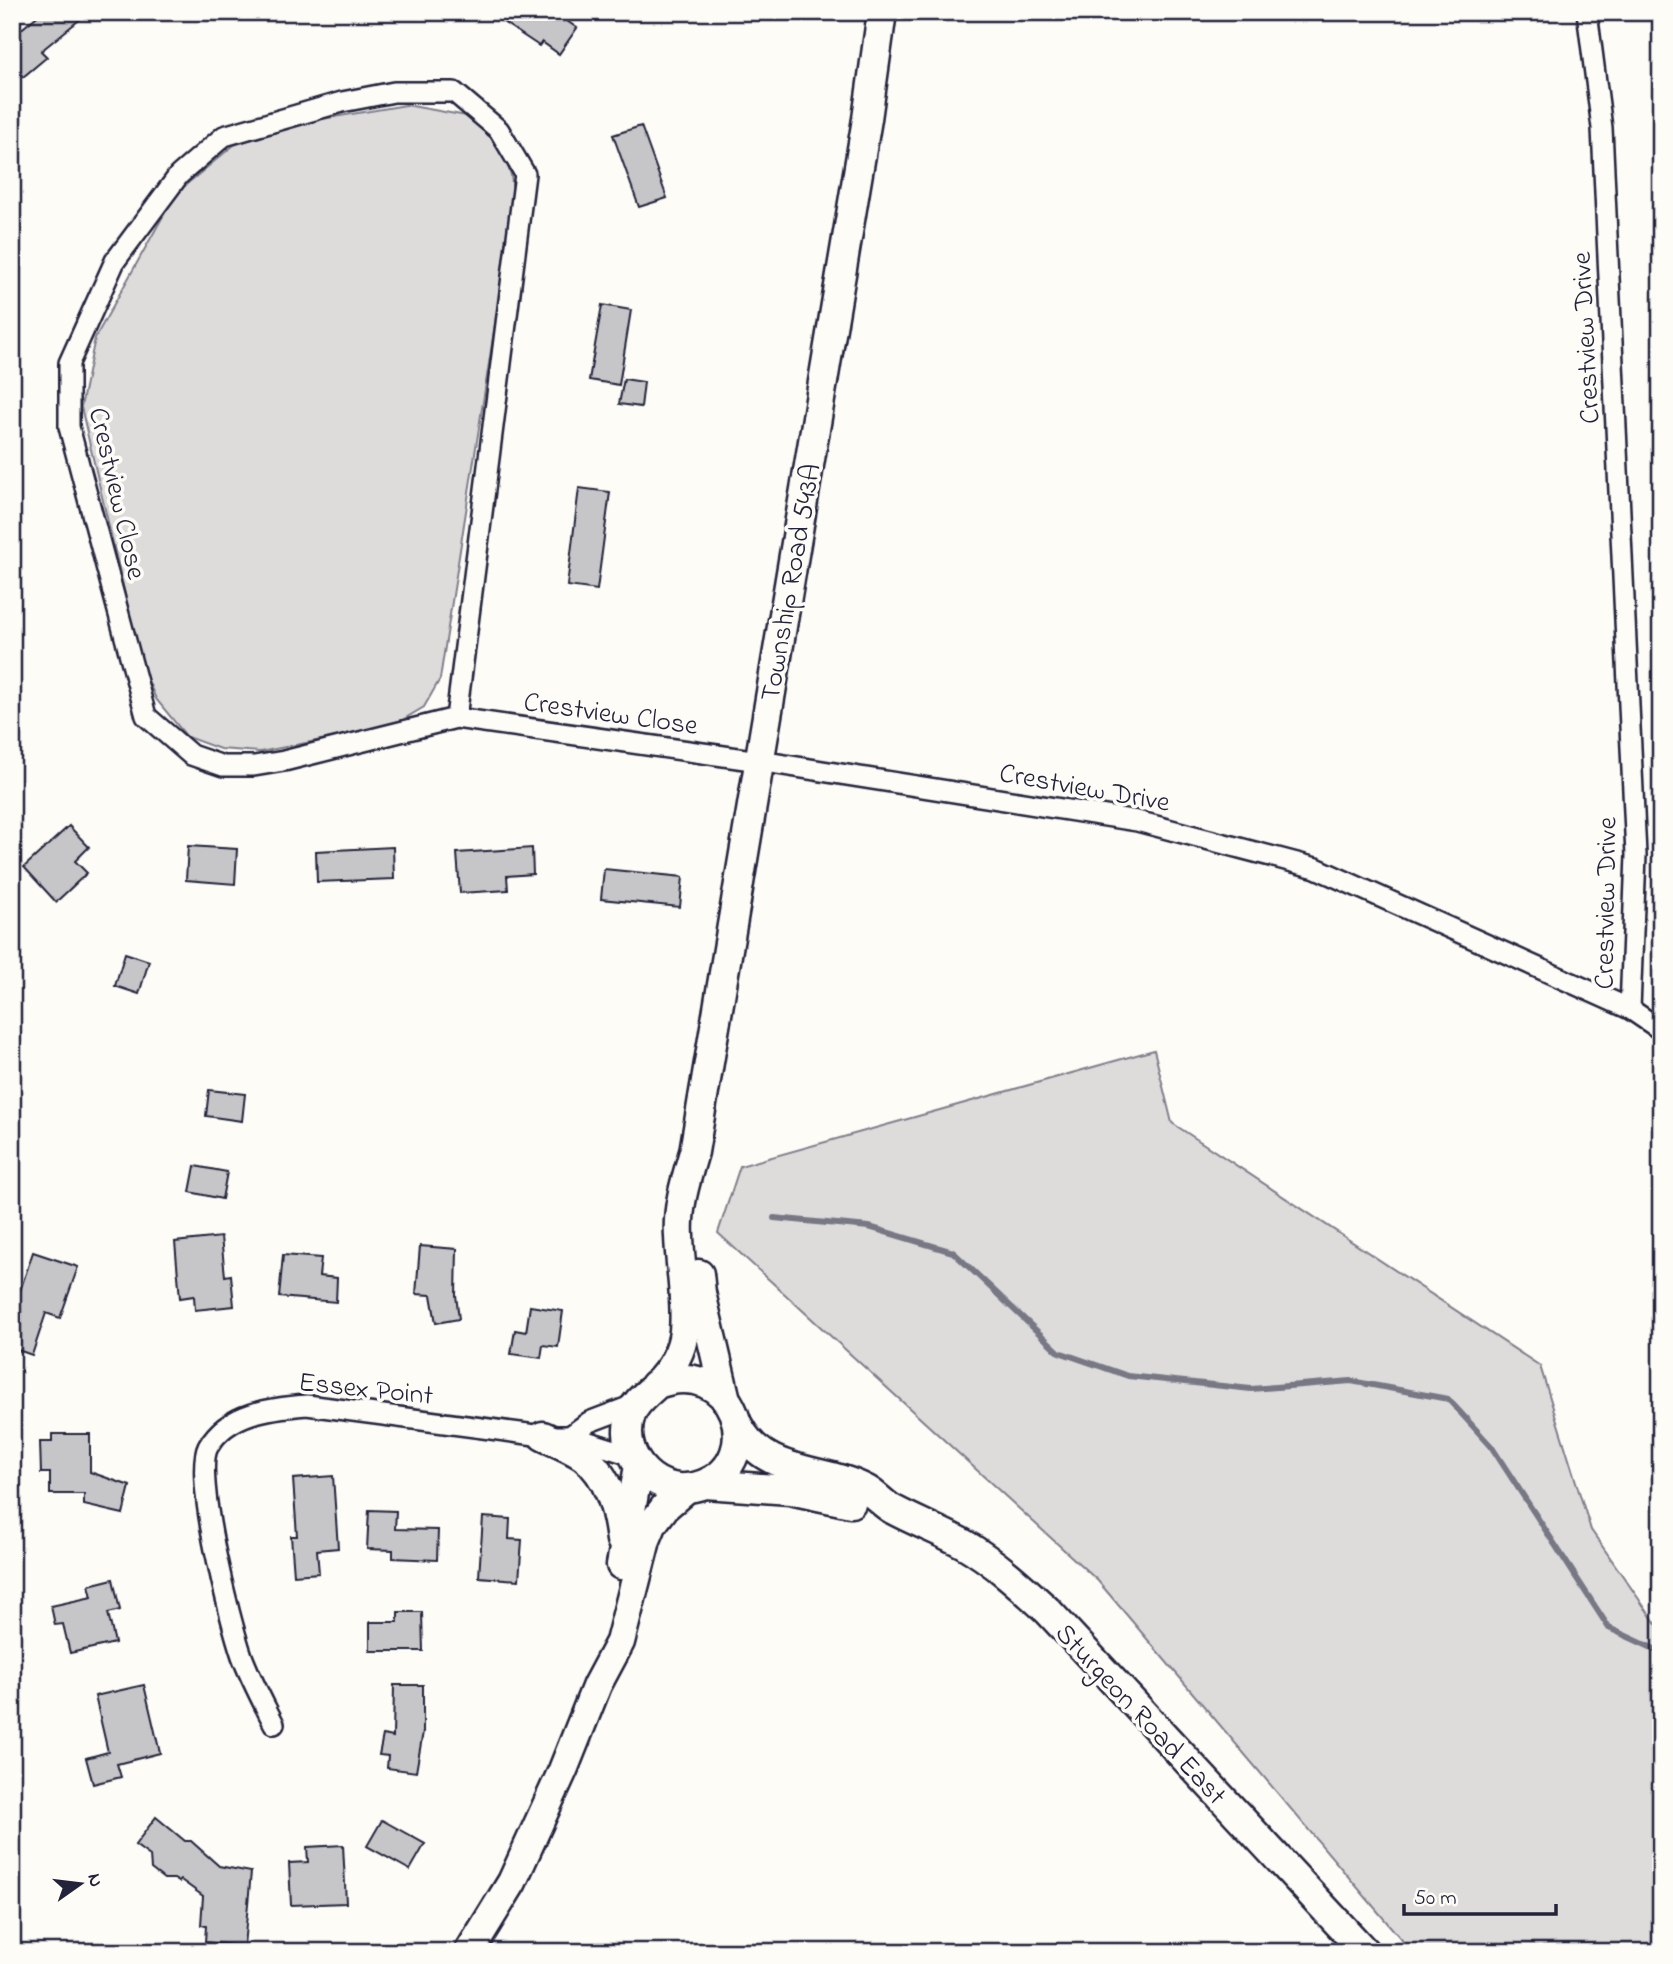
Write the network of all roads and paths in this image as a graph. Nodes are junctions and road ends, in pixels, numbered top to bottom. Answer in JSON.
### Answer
{"nodes":[{"id":1,"x":882,"y":12,"type":"edge"},
{"id":2,"x":1587,"y":12,"type":"edge"},
{"id":3,"x":456,"y":718,"type":"junction"},
{"id":4,"x":758,"y":761,"type":"junction"},
{"id":5,"x":1630,"y":1009,"type":"junction"},
{"id":6,"x":1661,"y":1030,"type":"edge"},
{"id":7,"x":694,"y":1152,"type":"junction"},
{"id":8,"x":648,"y":1391,"type":"junction"},
{"id":9,"x":732,"y":1412,"type":"junction"},
{"id":10,"x":556,"y":1436,"type":"junction"},
{"id":11,"x":636,"y":1461,"type":"junction"},
{"id":12,"x":696,"y":1486,"type":"junction"},
{"id":13,"x":892,"y":1508,"type":"junction"},
{"id":14,"x":624,"y":1557,"type":"junction"},
{"id":15,"x":597,"y":1685,"type":"junction"},
{"id":16,"x":274,"y":1724,"type":"dead end"},
{"id":17,"x":470,"y":1952,"type":"edge"},
{"id":18,"x":1364,"y":1952,"type":"edge"}],
"edges":[{"from":1,"to":4,"type":"main road","name":"Township Road 543A"},
{"from":2,"to":5,"type":"street","name":"Crestview Drive"},
{"from":3,"to":3,"type":"street","name":"Crestview Close"},
{"from":3,"to":4,"type":"street","name":"Crestview Close"},
{"from":4,"to":5,"type":"street","name":"Crestview Drive"},
{"from":4,"to":7,"type":"main road","name":"Township Road 543A"},
{"from":5,"to":6,"type":"street"},
{"from":7,"to":8,"type":"main road","name":"Township Road 543A"},
{"from":7,"to":9,"type":"main road","name":"Township Road 543A"},
{"from":8,"to":9,"type":"main road"},
{"from":8,"to":10,"type":"street"},
{"from":8,"to":11,"type":"main road","name":"Township Road 543A"},
{"from":9,"to":12,"type":"main road","name":"Township Road 543A"},
{"from":9,"to":13,"type":"main road","name":"Sturgeon Road East"},
{"from":10,"to":11,"type":"street","name":"Essex Point"},
{"from":10,"to":14,"type":"main road"},
{"from":10,"to":16,"type":"street","name":"Essex Point"},
{"from":11,"to":12,"type":"main road"},
{"from":11,"to":14,"type":"main road","name":"Township Road 543A"},
{"from":12,"to":13,"type":"main road","name":"Sturgeon Road East"},
{"from":12,"to":15,"type":"main road","name":"Township Road 543A"},
{"from":13,"to":18,"type":"main road","name":"Sturgeon Road East"},
{"from":14,"to":15,"type":"main road","name":"Township Road 543A"},
{"from":15,"to":17,"type":"main road","name":"Township Road 543A"}]}
